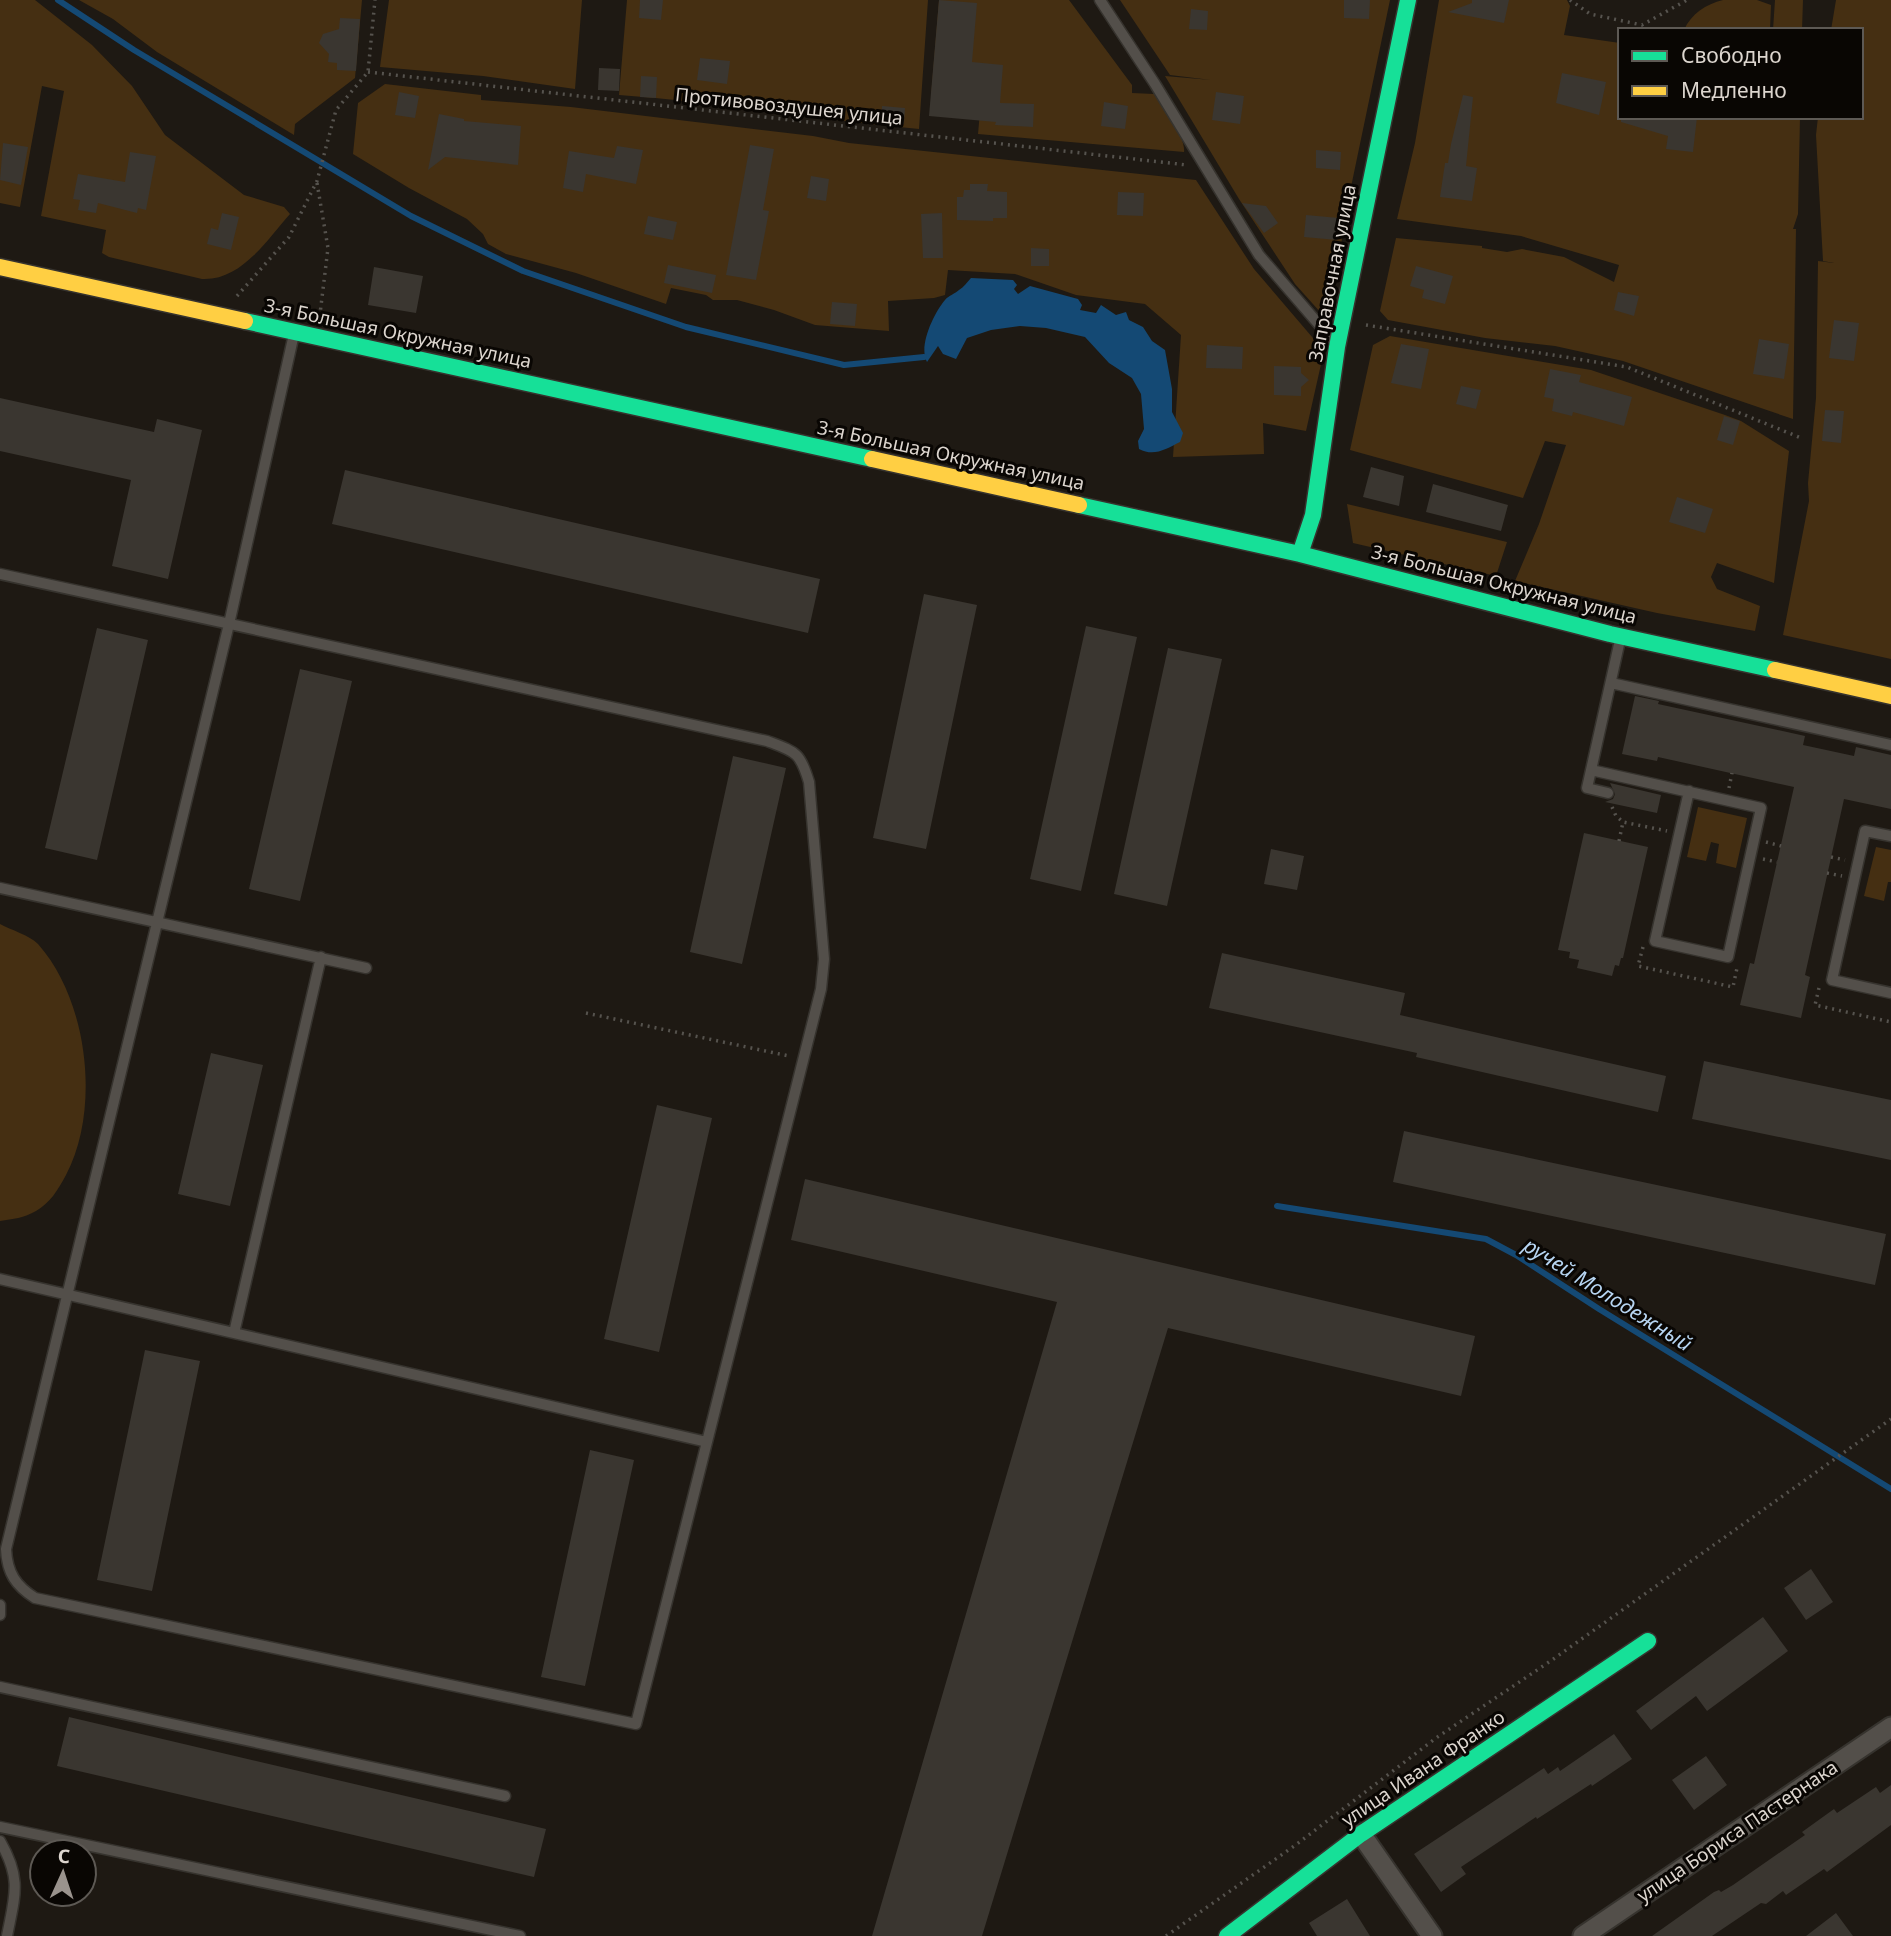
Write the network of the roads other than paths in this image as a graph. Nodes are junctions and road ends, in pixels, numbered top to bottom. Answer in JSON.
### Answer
{"nodes":[{"id":1,"x":1100,"y":0,"type":"edge"},
{"id":2,"x":1408,"y":0,"type":"edge"},
{"id":3,"x":0,"y":267,"type":"edge"},
{"id":4,"x":295,"y":332,"type":"junction"},
{"id":5,"x":1337,"y":347,"type":"junction"},
{"id":6,"x":1300,"y":554,"type":"junction"},
{"id":7,"x":0,"y":574,"type":"edge"},
{"id":8,"x":229,"y":624,"type":"junction"},
{"id":9,"x":1621,"y":636,"type":"junction"},
{"id":10,"x":1611,"y":683,"type":"junction"},
{"id":11,"x":1891,"y":696,"type":"edge"},
{"id":12,"x":1891,"y":745,"type":"edge"},
{"id":13,"x":1591,"y":770,"type":"junction"},
{"id":14,"x":1689,"y":792,"type":"junction"},
{"id":15,"x":1608,"y":793,"type":"dead end"},
{"id":16,"x":1891,"y":836,"type":"edge"},
{"id":17,"x":0,"y":888,"type":"edge"},
{"id":18,"x":157,"y":923,"type":"junction"},
{"id":19,"x":321,"y":957,"type":"junction"},
{"id":20,"x":366,"y":968,"type":"dead end"},
{"id":21,"x":1891,"y":993,"type":"edge"},
{"id":22,"x":0,"y":1279,"type":"edge"},
{"id":23,"x":68,"y":1294,"type":"junction"},
{"id":24,"x":234,"y":1332,"type":"junction"},
{"id":25,"x":707,"y":1442,"type":"junction"},
{"id":26,"x":0,"y":1605,"type":"edge"},
{"id":27,"x":0,"y":1615,"type":"edge"},
{"id":28,"x":1648,"y":1642,"type":"dead end"},
{"id":29,"x":0,"y":1687,"type":"edge"},
{"id":30,"x":1891,"y":1727,"type":"edge"},
{"id":31,"x":505,"y":1796,"type":"dead end"},
{"id":32,"x":0,"y":1827,"type":"edge"},
{"id":33,"x":1361,"y":1834,"type":"junction"},
{"id":34,"x":0,"y":1841,"type":"edge"},
{"id":35,"x":7,"y":1936,"type":"edge"},
{"id":36,"x":520,"y":1936,"type":"edge"},
{"id":37,"x":1227,"y":1936,"type":"edge"},
{"id":38,"x":1432,"y":1936,"type":"edge"},
{"id":39,"x":1583,"y":1936,"type":"edge"}],
"edges":[{"from":1,"to":5,"type":"lane"},
{"from":2,"to":5,"type":"street","name":"Заправочная улица"},
{"from":3,"to":4,"type":"street","name":"3-я Большая Окружная улица"},
{"from":4,"to":6,"type":"street","name":"3-я Большая Окружная улица"},
{"from":4,"to":8,"type":"lane"},
{"from":5,"to":6,"type":"street","name":"Заправочная улица"},
{"from":6,"to":9,"type":"street","name":"3-я Большая Окружная улица"},
{"from":7,"to":8,"type":"lane"},
{"from":8,"to":18,"type":"lane"},
{"from":8,"to":25,"type":"lane"},
{"from":9,"to":10,"type":"lane"},
{"from":9,"to":11,"type":"street","name":"3-я Большая Окружная улица"},
{"from":10,"to":12,"type":"lane"},
{"from":10,"to":13,"type":"lane"},
{"from":13,"to":14,"type":"lane"},
{"from":13,"to":15,"type":"lane"},
{"from":14,"to":14,"type":"lane"},
{"from":16,"to":21,"type":"lane"},
{"from":17,"to":18,"type":"lane"},
{"from":18,"to":19,"type":"lane"},
{"from":18,"to":23,"type":"lane"},
{"from":19,"to":20,"type":"lane"},
{"from":19,"to":24,"type":"lane"},
{"from":22,"to":23,"type":"lane"},
{"from":23,"to":24,"type":"lane"},
{"from":23,"to":25,"type":"lane"},
{"from":24,"to":25,"type":"lane"},
{"from":26,"to":27,"type":"lane"},
{"from":28,"to":33,"type":"street","name":"улица Ивана Франко"},
{"from":29,"to":31,"type":"lane"},
{"from":30,"to":39,"type":"street","name":"улица Бориса Пастернака"},
{"from":32,"to":36,"type":"lane"},
{"from":33,"to":37,"type":"street","name":"улица Ивана Франко"},
{"from":33,"to":38,"type":"street"},
{"from":34,"to":35,"type":"lane"}]}
